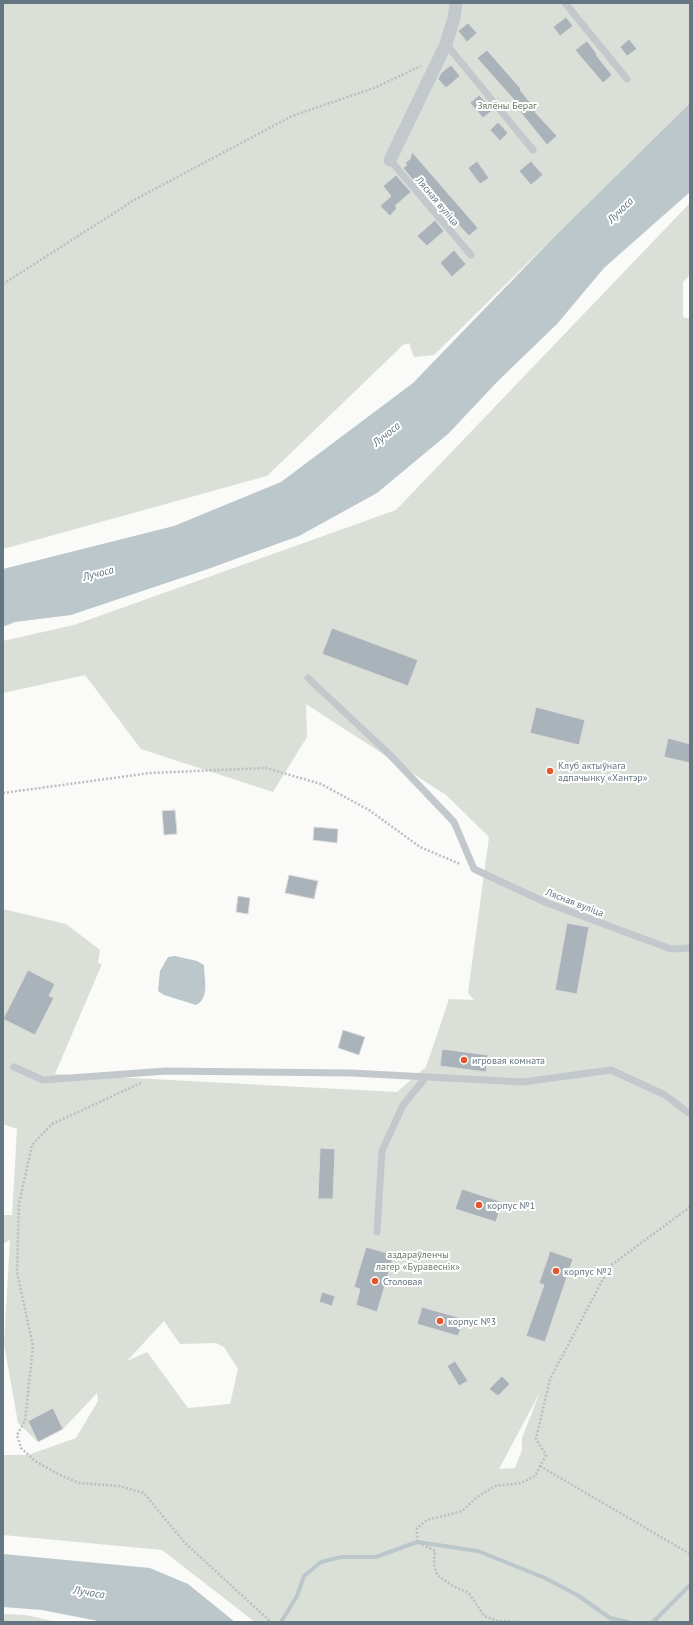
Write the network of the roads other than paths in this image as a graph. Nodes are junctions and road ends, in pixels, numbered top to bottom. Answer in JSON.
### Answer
{"nodes":[{"id":1,"x":456,"y":3,"type":"edge"},
{"id":2,"x":565,"y":3,"type":"edge"},
{"id":3,"x":446,"y":44,"type":"junction"},
{"id":4,"x":627,"y":79,"type":"dead end"},
{"id":5,"x":533,"y":150,"type":"dead end"},
{"id":6,"x":390,"y":160,"type":"joint"},
{"id":7,"x":471,"y":255,"type":"dead end"},
{"id":8,"x":308,"y":678,"type":"dead end"},
{"id":9,"x":690,"y":948,"type":"edge"},
{"id":10,"x":14,"y":1067,"type":"dead end"},
{"id":11,"x":426,"y":1077,"type":"junction"},
{"id":12,"x":690,"y":1114,"type":"edge"},
{"id":13,"x":377,"y":1232,"type":"dead end"}],
"edges":[{"from":1,"to":3,"type":"street"},
{"from":2,"to":4,"type":"lane"},
{"from":3,"to":5,"type":"lane"},
{"from":3,"to":6,"type":"street"},
{"from":6,"to":7,"type":"lane","name":"Лясная вуліца"},
{"from":8,"to":9,"type":"lane","name":"Лясная вуліца"},
{"from":10,"to":11,"type":"lane"},
{"from":11,"to":12,"type":"lane"},
{"from":11,"to":13,"type":"lane"}]}
